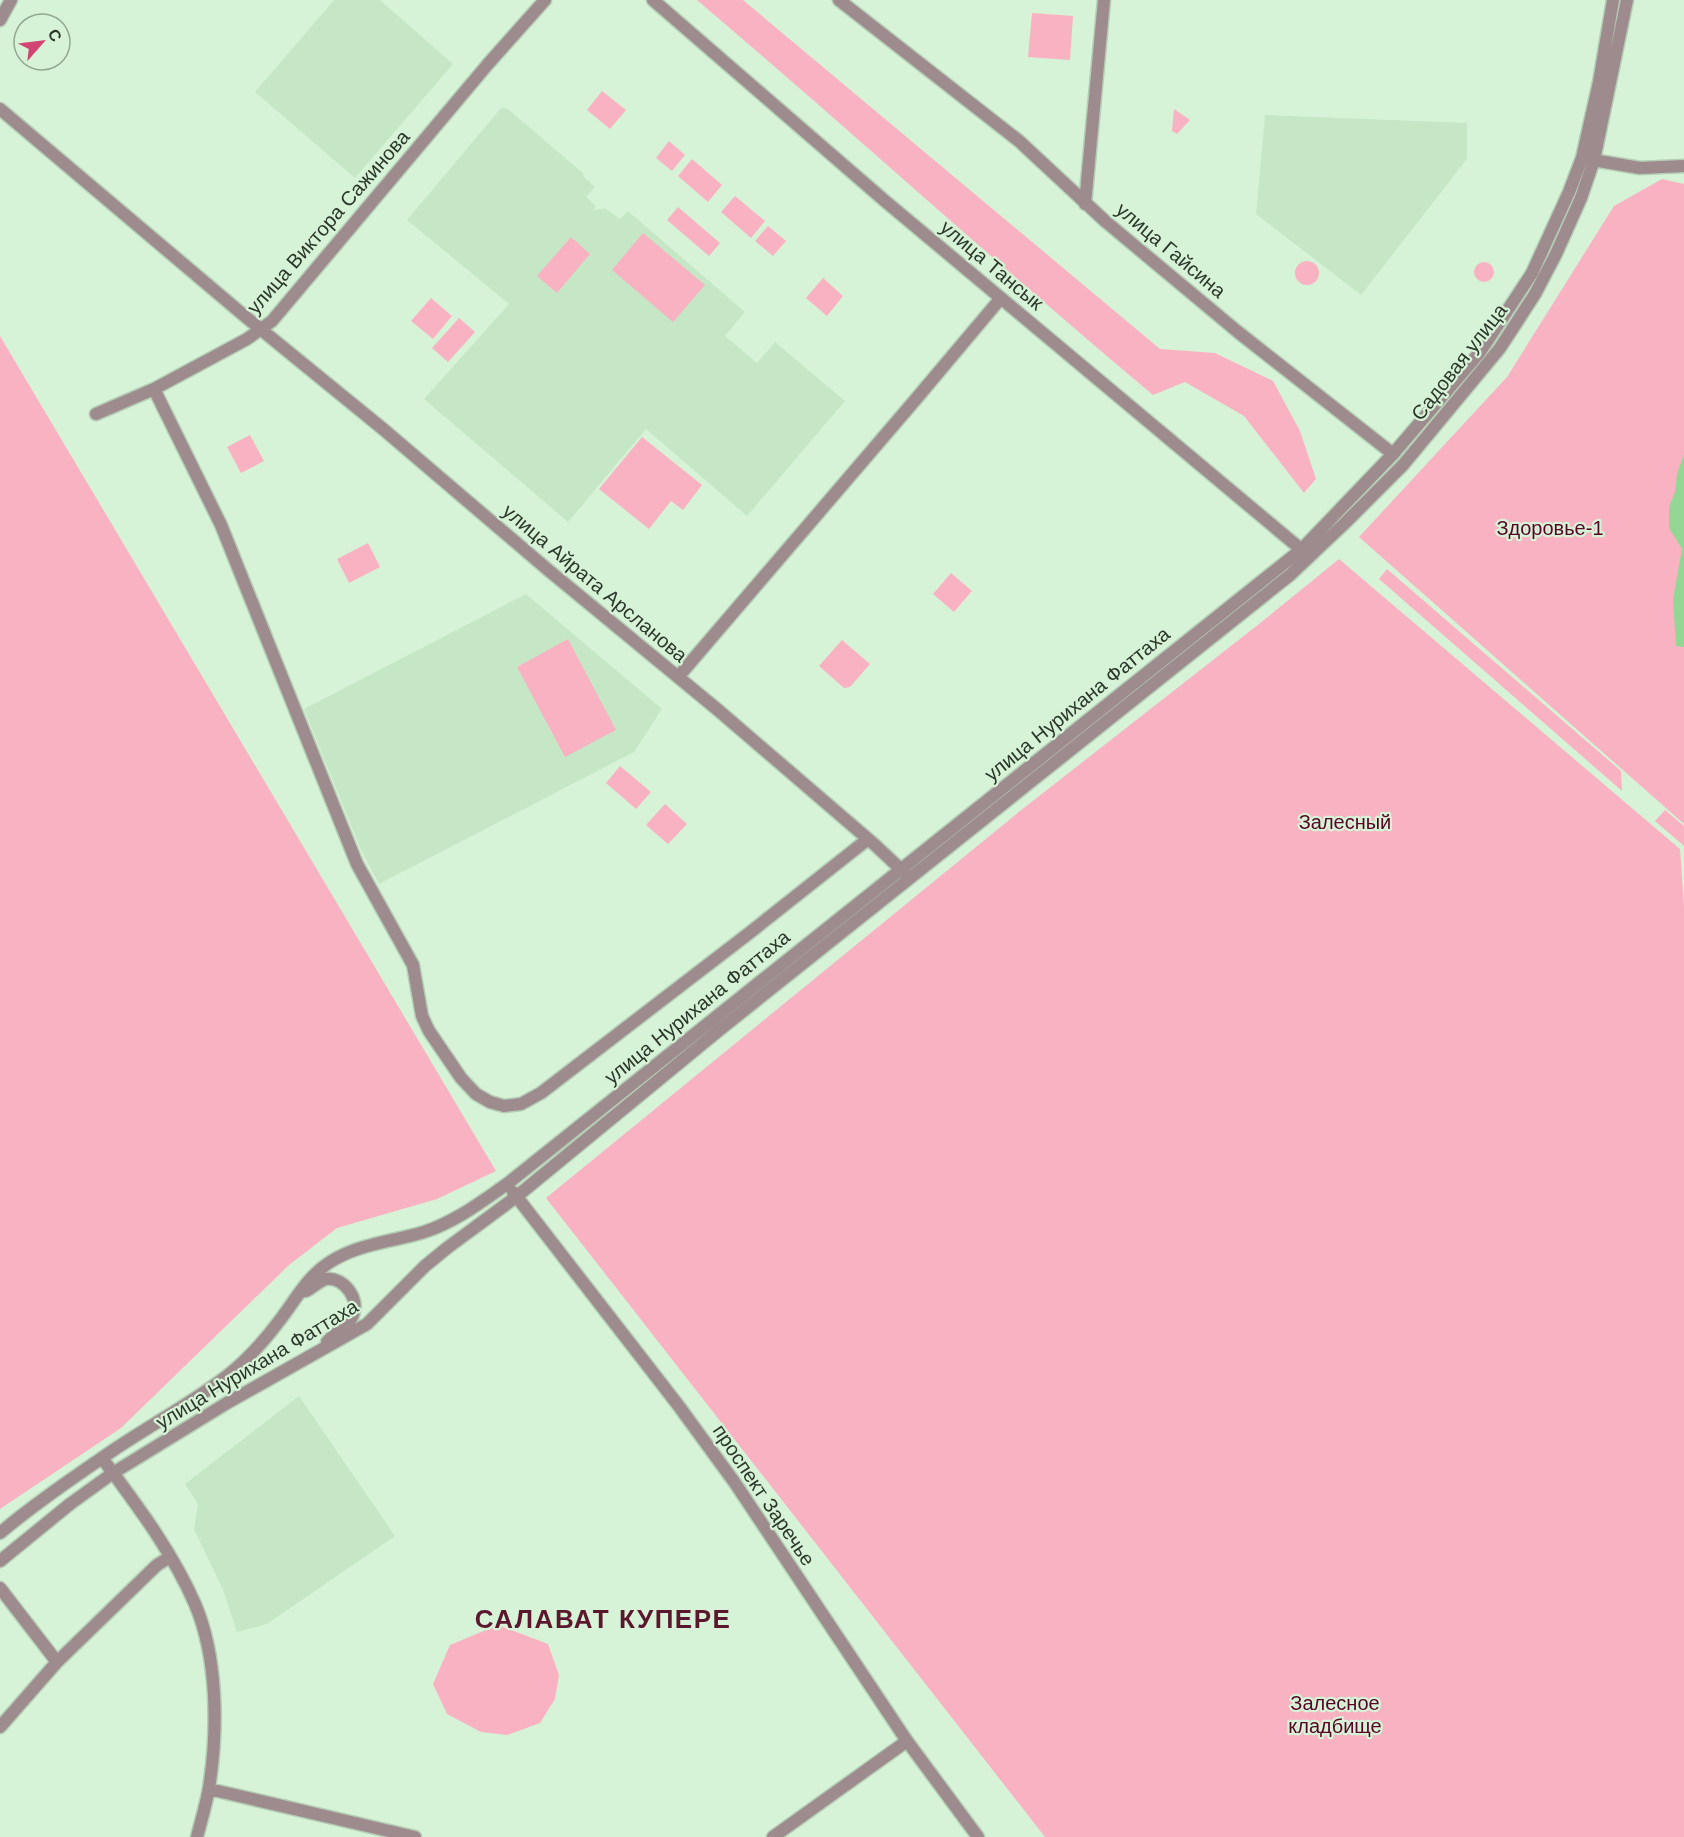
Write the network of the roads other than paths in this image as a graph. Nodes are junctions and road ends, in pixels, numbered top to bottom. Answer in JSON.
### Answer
{"nodes":[{"id":1,"x":11,"y":0,"type":"edge"},
{"id":2,"x":545,"y":0,"type":"edge"},
{"id":3,"x":653,"y":0,"type":"edge"},
{"id":4,"x":839,"y":0,"type":"edge"},
{"id":5,"x":1104,"y":0,"type":"edge"},
{"id":6,"x":1613,"y":0,"type":"edge"},
{"id":7,"x":1627,"y":0,"type":"edge"},
{"id":8,"x":0,"y":21,"type":"edge"},
{"id":9,"x":0,"y":109,"type":"edge"},
{"id":10,"x":1588,"y":159,"type":"junction"},
{"id":11,"x":1684,"y":166,"type":"edge"},
{"id":12,"x":1085,"y":204,"type":"junction"},
{"id":13,"x":1001,"y":298,"type":"junction"},
{"id":14,"x":261,"y":329,"type":"junction"},
{"id":15,"x":154,"y":389,"type":"junction"},
{"id":16,"x":96,"y":414,"type":"dead end"},
{"id":17,"x":1393,"y":454,"type":"junction"},
{"id":18,"x":1306,"y":553,"type":"junction"},
{"id":19,"x":678,"y":677,"type":"junction"},
{"id":20,"x":868,"y":839,"type":"junction"},
{"id":21,"x":906,"y":874,"type":"junction"},
{"id":22,"x":507,"y":1184,"type":"junction"},
{"id":23,"x":516,"y":1197,"type":"junction"},
{"id":24,"x":297,"y":1296,"type":"junction"},
{"id":25,"x":322,"y":1349,"type":"junction"},
{"id":26,"x":102,"y":1458,"type":"junction"},
{"id":27,"x":113,"y":1473,"type":"junction"},
{"id":28,"x":0,"y":1533,"type":"edge"},
{"id":29,"x":170,"y":1557,"type":"junction"},
{"id":30,"x":0,"y":1561,"type":"edge"},
{"id":31,"x":0,"y":1588,"type":"edge"},
{"id":32,"x":57,"y":1662,"type":"junction"},
{"id":33,"x":0,"y":1727,"type":"edge"},
{"id":34,"x":907,"y":1742,"type":"junction"},
{"id":35,"x":208,"y":1789,"type":"junction"},
{"id":36,"x":197,"y":1837,"type":"edge"},
{"id":37,"x":415,"y":1837,"type":"edge"},
{"id":38,"x":773,"y":1837,"type":"edge"},
{"id":39,"x":978,"y":1837,"type":"edge"}],
"edges":[{"from":1,"to":8,"type":"street"},
{"from":2,"to":14,"type":"street","name":"улица Виктора Сажинова"},
{"from":3,"to":13,"type":"street","name":"улица Тансык"},
{"from":4,"to":12,"type":"street"},
{"from":5,"to":12,"type":"street","name":"улица Гайсина"},
{"from":6,"to":10,"type":"street"},
{"from":7,"to":10,"type":"street"},
{"from":9,"to":14,"type":"street","name":"улица Айрата Арсланова"},
{"from":10,"to":11,"type":"street"},
{"from":10,"to":17,"type":"street","name":"Садовая улица"},
{"from":10,"to":18,"type":"street","name":"Садовая улица"},
{"from":12,"to":17,"type":"street","name":"улица Гайсина"},
{"from":13,"to":18,"type":"street","name":"улица Тансык"},
{"from":13,"to":19,"type":"street"},
{"from":14,"to":15,"type":"street","name":"улица Виктора Сажинова"},
{"from":14,"to":19,"type":"street","name":"улица Айрата Арсланова"},
{"from":15,"to":16,"type":"street","name":"улица Виктора Сажинова"},
{"from":15,"to":20,"type":"street"},
{"from":17,"to":18,"type":"street","name":"Садовая улица"},
{"from":18,"to":21,"type":"street","name":"улица Нурихана Фаттаха"},
{"from":19,"to":20,"type":"street","name":"улица Айрата Арсланова"},
{"from":20,"to":21,"type":"street","name":"улица Айрата Арсланова"},
{"from":21,"to":22,"type":"street","name":"улица Нурихана Фаттаха"},
{"from":21,"to":23,"type":"street","name":"улица Нурихана Фаттаха"},
{"from":22,"to":23,"type":"street","name":"проспект Заречье"},
{"from":22,"to":24,"type":"street","name":"улица Нурихана Фаттаха"},
{"from":23,"to":25,"type":"street","name":"улица Нурихана Фаттаха"},
{"from":23,"to":34,"type":"street","name":"проспект Заречье"},
{"from":24,"to":25,"type":"street"},
{"from":24,"to":26,"type":"street","name":"улица Нурихана Фаттаха"},
{"from":25,"to":27,"type":"street","name":"улица Нурихана Фаттаха"},
{"from":26,"to":27,"type":"street"},
{"from":26,"to":28,"type":"street","name":"улица Нурихана Фаттаха"},
{"from":27,"to":29,"type":"street"},
{"from":27,"to":30,"type":"street","name":"улица Нурихана Фаттаха"},
{"from":29,"to":32,"type":"street"},
{"from":29,"to":35,"type":"street"},
{"from":31,"to":32,"type":"street"},
{"from":32,"to":33,"type":"street"},
{"from":34,"to":38,"type":"street"},
{"from":34,"to":39,"type":"street","name":"проспект Заречье"},
{"from":35,"to":36,"type":"street"},
{"from":35,"to":37,"type":"street"}]}
